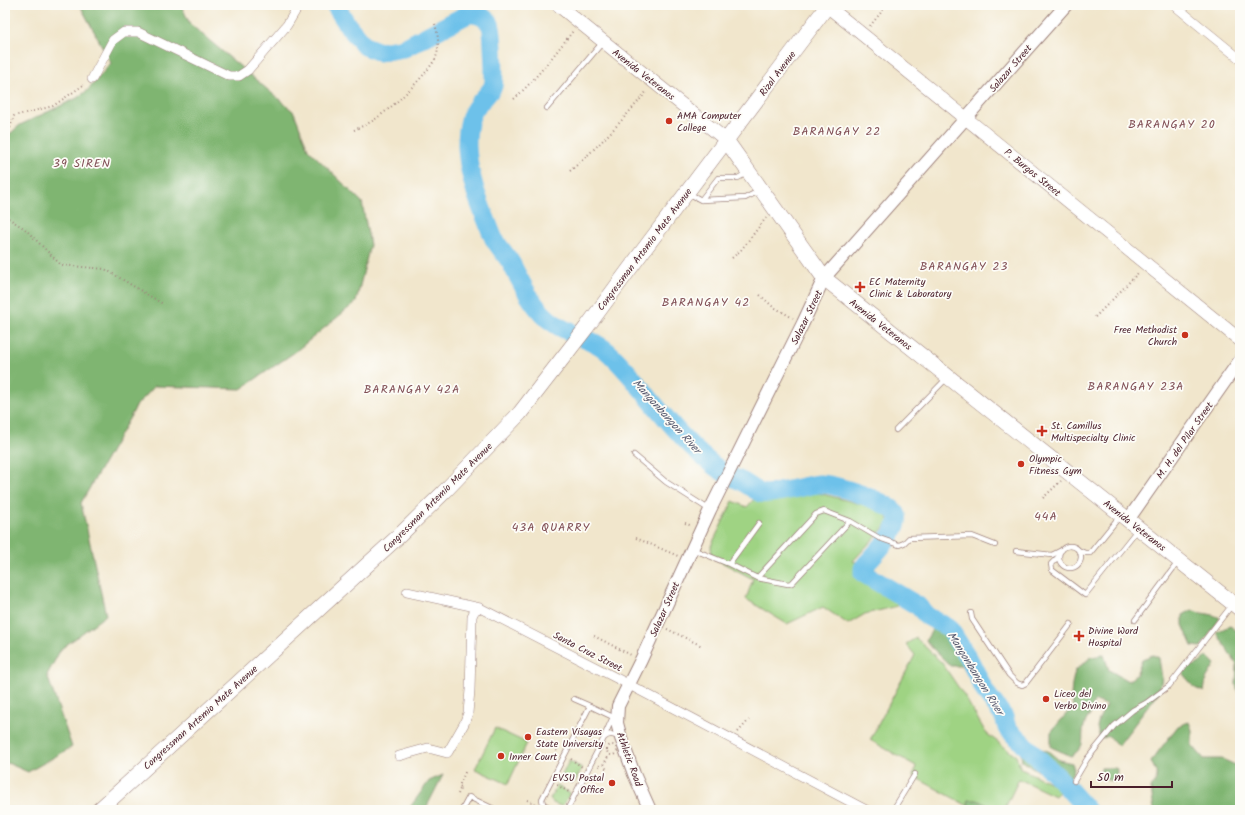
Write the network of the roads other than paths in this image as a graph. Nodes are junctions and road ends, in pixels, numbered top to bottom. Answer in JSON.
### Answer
{"nodes":[{"id":1,"x":299,"y":5,"type":"edge"},
{"id":2,"x":558,"y":5,"type":"edge"},
{"id":3,"x":827,"y":5,"type":"edge"},
{"id":4,"x":1066,"y":5,"type":"edge"},
{"id":5,"x":1174,"y":5,"type":"edge"},
{"id":6,"x":603,"y":42,"type":"junction"},
{"id":7,"x":1240,"y":59,"type":"edge"},
{"id":8,"x":92,"y":79,"type":"road end"},
{"id":9,"x":547,"y":108,"type":"dead end"},
{"id":10,"x":966,"y":118,"type":"junction"},
{"id":11,"x":742,"y":120,"type":"junction"},
{"id":12,"x":726,"y":140,"type":"junction"},
{"id":13,"x":736,"y":154,"type":"junction"},
{"id":14,"x":749,"y":172,"type":"junction"},
{"id":15,"x":761,"y":189,"type":"junction"},
{"id":16,"x":687,"y":192,"type":"junction"},
{"id":17,"x":701,"y":200,"type":"junction"},
{"id":18,"x":824,"y":278,"type":"junction"},
{"id":19,"x":1240,"y":340,"type":"edge"},
{"id":20,"x":1240,"y":360,"type":"edge"},
{"id":21,"x":948,"y":377,"type":"junction"},
{"id":22,"x":896,"y":430,"type":"dead end"},
{"id":23,"x":634,"y":455,"type":"dead end"},
{"id":24,"x":710,"y":510,"type":"junction"},
{"id":25,"x":850,"y":521,"type":"junction"},
{"id":26,"x":1129,"y":521,"type":"junction"},
{"id":27,"x":759,"y":523,"type":"dead end"},
{"id":28,"x":995,"y":544,"type":"dead end"},
{"id":29,"x":1062,"y":550,"type":"junction"},
{"id":30,"x":1078,"y":550,"type":"junction"},
{"id":31,"x":1016,"y":551,"type":"dead end"},
{"id":32,"x":689,"y":554,"type":"junction"},
{"id":33,"x":1059,"y":556,"type":"junction"},
{"id":34,"x":1179,"y":560,"type":"junction"},
{"id":35,"x":729,"y":564,"type":"junction"},
{"id":36,"x":757,"y":578,"type":"junction"},
{"id":37,"x":407,"y":592,"type":"dead end"},
{"id":38,"x":1236,"y":606,"type":"edge"},
{"id":39,"x":480,"y":608,"type":"junction"},
{"id":40,"x":971,"y":613,"type":"dead end"},
{"id":41,"x":1135,"y":620,"type":"dead end"},
{"id":42,"x":1071,"y":624,"type":"dead end"},
{"id":43,"x":629,"y":685,"type":"junction"},
{"id":44,"x":574,"y":699,"type":"dead end"},
{"id":45,"x":590,"y":706,"type":"junction"},
{"id":46,"x":616,"y":711,"type":"junction"},
{"id":47,"x":621,"y":738,"type":"junction"},
{"id":48,"x":603,"y":739,"type":"junction"},
{"id":49,"x":399,"y":756,"type":"dead end"},
{"id":50,"x":915,"y":774,"type":"dead end"},
{"id":51,"x":1074,"y":781,"type":"dead end"},
{"id":52,"x":100,"y":810,"type":"edge"},
{"id":53,"x":462,"y":810,"type":"edge"},
{"id":54,"x":496,"y":810,"type":"edge"},
{"id":55,"x":554,"y":810,"type":"edge"},
{"id":56,"x":567,"y":810,"type":"edge"},
{"id":57,"x":650,"y":810,"type":"edge"},
{"id":58,"x":866,"y":810,"type":"edge"},
{"id":59,"x":893,"y":810,"type":"edge"}],
"edges":[{"from":1,"to":8,"type":"street"},
{"from":2,"to":6,"type":"main road","name":"Avenida Veteranos"},
{"from":3,"to":10,"type":"main road","name":"P. Burgos Street"},
{"from":3,"to":11,"type":"main road","name":"Rizal Avenue"},
{"from":4,"to":10,"type":"street","name":"Salazar Street"},
{"from":5,"to":7,"type":"street"},
{"from":6,"to":9,"type":"lane"},
{"from":6,"to":12,"type":"main road","name":"Avenida Veteranos"},
{"from":10,"to":18,"type":"street","name":"Salazar Street"},
{"from":10,"to":19,"type":"main road","name":"P. Burgos Street"},
{"from":11,"to":12,"type":"main road","name":"Rizal Avenue"},
{"from":11,"to":13,"type":"main road"},
{"from":12,"to":13,"type":"main road","name":"Avenida Veteranos"},
{"from":12,"to":16,"type":"main road","name":"Congressman Artemio Mate Avenue"},
{"from":13,"to":14,"type":"main road","name":"Avenida Veteranos"},
{"from":14,"to":15,"type":"main road","name":"Avenida Veteranos"},
{"from":14,"to":17,"type":"lane"},
{"from":15,"to":17,"type":"lane"},
{"from":15,"to":18,"type":"main road","name":"Avenida Veteranos"},
{"from":16,"to":17,"type":"lane"},
{"from":16,"to":52,"type":"main road","name":"Congressman Artemio Mate Avenue"},
{"from":18,"to":21,"type":"main road","name":"Avenida Veteranos"},
{"from":18,"to":24,"type":"street","name":"Salazar Street"},
{"from":20,"to":26,"type":"street","name":"M. H. del Pilar Street"},
{"from":21,"to":22,"type":"lane"},
{"from":21,"to":26,"type":"main road","name":"Avenida Veteranos"},
{"from":23,"to":24,"type":"lane"},
{"from":24,"to":32,"type":"street","name":"Salazar Street"},
{"from":25,"to":28,"type":"lane"},
{"from":25,"to":36,"type":"lane"},
{"from":25,"to":36,"type":"lane"},
{"from":26,"to":30,"type":"lane"},
{"from":26,"to":33,"type":"lane"},
{"from":26,"to":34,"type":"main road","name":"Avenida Veteranos"},
{"from":27,"to":35,"type":"lane"},
{"from":29,"to":30,"type":"lane"},
{"from":29,"to":31,"type":"lane"},
{"from":29,"to":33,"type":"lane"},
{"from":30,"to":33,"type":"lane"},
{"from":32,"to":35,"type":"lane"},
{"from":32,"to":43,"type":"street","name":"Salazar Street"},
{"from":34,"to":38,"type":"main road","name":"Avenida Veteranos"},
{"from":34,"to":41,"type":"lane"},
{"from":35,"to":36,"type":"lane"},
{"from":37,"to":39,"type":"street","name":"Santa Cruz Street"},
{"from":38,"to":51,"type":"lane"},
{"from":39,"to":43,"type":"street","name":"Santa Cruz Street"},
{"from":39,"to":49,"type":"street"},
{"from":40,"to":42,"type":"lane"},
{"from":43,"to":46,"type":"street","name":"Athletic Road"},
{"from":43,"to":58,"type":"street","name":"Santa Cruz Street"},
{"from":44,"to":45,"type":"lane"},
{"from":45,"to":46,"type":"lane"},
{"from":45,"to":55,"type":"lane"},
{"from":46,"to":47,"type":"street","name":"Athletic Road"},
{"from":46,"to":48,"type":"lane"},
{"from":47,"to":48,"type":"lane"},
{"from":47,"to":57,"type":"street","name":"Athletic Road"},
{"from":48,"to":56,"type":"lane"},
{"from":50,"to":59,"type":"lane"},
{"from":53,"to":54,"type":"lane"}]}
